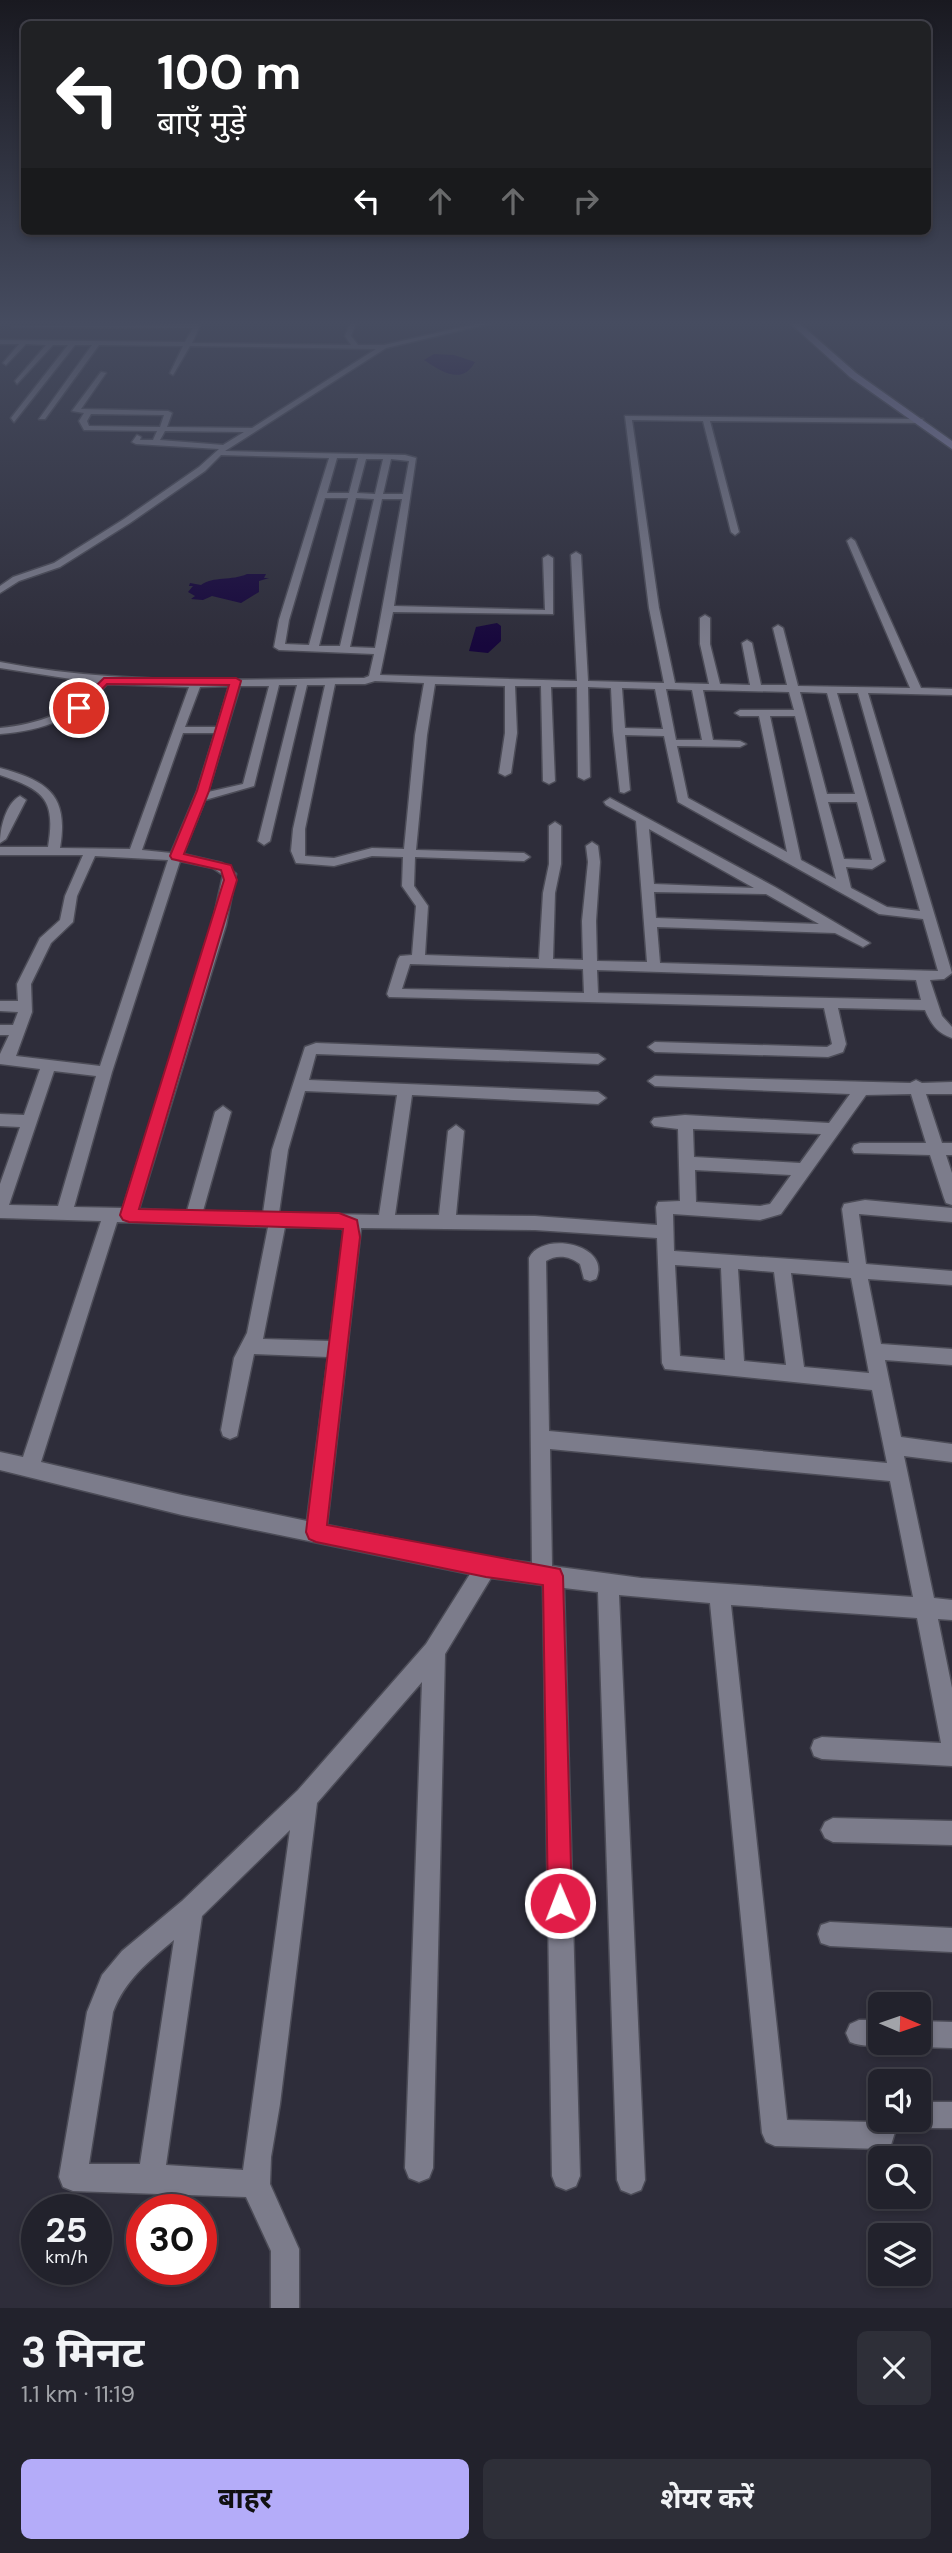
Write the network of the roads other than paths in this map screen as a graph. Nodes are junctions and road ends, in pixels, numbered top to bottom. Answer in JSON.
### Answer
{"nodes":[{"id":1,"x":107,"y":431,"type":"edge"},
{"id":2,"x":131,"y":431,"type":"edge"},
{"id":3,"x":136,"y":431,"type":"edge"},
{"id":4,"x":141,"y":431,"type":"edge"},
{"id":5,"x":161,"y":431,"type":"edge"},
{"id":6,"x":243,"y":431,"type":"edge"},
{"id":7,"x":253,"y":431,"type":"edge"},
{"id":8,"x":630,"y":431,"type":"edge"},
{"id":9,"x":709,"y":431,"type":"edge"},
{"id":10,"x":932,"y":431,"type":"edge"},
{"id":11,"x":125,"y":433,"type":"junction"},
{"id":12,"x":110,"y":436,"type":"dead end"},
{"id":13,"x":158,"y":436,"type":"junction"},
{"id":14,"x":240,"y":438,"type":"junction"},
{"id":15,"x":952,"y":446,"type":"edge"},
{"id":16,"x":220,"y":450,"type":"junction"},
{"id":17,"x":334,"y":455,"type":"junction"},
{"id":18,"x":363,"y":456,"type":"junction"},
{"id":19,"x":387,"y":457,"type":"junction"},
{"id":20,"x":322,"y":495,"type":"junction"},
{"id":21,"x":353,"y":496,"type":"junction"},
{"id":22,"x":378,"y":496,"type":"junction"},
{"id":23,"x":406,"y":497,"type":"junction"},
{"id":24,"x":735,"y":532,"type":"dead end"},
{"id":25,"x":850,"y":541,"type":"dead end"},
{"id":26,"x":576,"y":555,"type":"dead end"},
{"id":27,"x":548,"y":558,"type":"dead end"},
{"id":28,"x":12,"y":581,"type":"junction"},
{"id":29,"x":0,"y":584,"type":"edge"},
{"id":30,"x":0,"y":590,"type":"edge"},
{"id":31,"x":388,"y":609,"type":"junction"},
{"id":32,"x":705,"y":618,"type":"dead end"},
{"id":33,"x":778,"y":628,"type":"dead end"},
{"id":34,"x":747,"y":643,"type":"dead end"},
{"id":35,"x":313,"y":649,"type":"junction"},
{"id":36,"x":344,"y":650,"type":"junction"},
{"id":37,"x":380,"y":651,"type":"junction"},
{"id":38,"x":0,"y":665,"type":"edge"},
{"id":39,"x":374,"y":678,"type":"junction"},
{"id":40,"x":434,"y":680,"type":"junction"},
{"id":41,"x":104,"y":681,"type":"junction"},
{"id":42,"x":236,"y":681,"type":"junction"},
{"id":43,"x":275,"y":681,"type":"junction"},
{"id":44,"x":303,"y":681,"type":"junction"},
{"id":45,"x":331,"y":681,"type":"junction"},
{"id":46,"x":510,"y":681,"type":"junction"},
{"id":47,"x":196,"y":682,"type":"junction"},
{"id":48,"x":546,"y":682,"type":"junction"},
{"id":49,"x":581,"y":682,"type":"junction"},
{"id":50,"x":616,"y":683,"type":"junction"},
{"id":51,"x":665,"y":685,"type":"junction"},
{"id":52,"x":697,"y":686,"type":"junction"},
{"id":53,"x":715,"y":686,"type":"junction"},
{"id":54,"x":756,"y":687,"type":"junction"},
{"id":55,"x":793,"y":688,"type":"junction"},
{"id":56,"x":831,"y":689,"type":"junction"},
{"id":57,"x":862,"y":690,"type":"junction"},
{"id":58,"x":917,"y":691,"type":"junction"},
{"id":59,"x":952,"y":692,"type":"edge"},
{"id":60,"x":740,"y":713,"type":"dead end"},
{"id":61,"x":764,"y":713,"type":"junction"},
{"id":62,"x":799,"y":713,"type":"junction"},
{"id":63,"x":180,"y":730,"type":"junction"},
{"id":64,"x":221,"y":730,"type":"junction"},
{"id":65,"x":0,"y":731,"type":"edge"},
{"id":66,"x":618,"y":731,"type":"junction"},
{"id":67,"x":670,"y":738,"type":"junction"},
{"id":68,"x":709,"y":744,"type":"junction"},
{"id":69,"x":740,"y":744,"type":"dead end"},
{"id":70,"x":0,"y":771,"type":"edge"},
{"id":71,"x":505,"y":773,"type":"dead end"},
{"id":72,"x":584,"y":777,"type":"dead end"},
{"id":73,"x":549,"y":780,"type":"dead end"},
{"id":74,"x":624,"y":790,"type":"dead end"},
{"id":75,"x":200,"y":798,"type":"junction"},
{"id":76,"x":821,"y":798,"type":"junction"},
{"id":77,"x":863,"y":798,"type":"junction"},
{"id":78,"x":20,"y":800,"type":"dead end"},
{"id":79,"x":610,"y":802,"type":"dead end"},
{"id":80,"x":642,"y":820,"type":"junction"},
{"id":81,"x":555,"y":826,"type":"dead end"},
{"id":82,"x":0,"y":839,"type":"edge"},
{"id":83,"x":264,"y":841,"type":"dead end"},
{"id":84,"x":592,"y":846,"type":"dead end"},
{"id":85,"x":0,"y":852,"type":"edge"},
{"id":86,"x":53,"y":852,"type":"junction"},
{"id":87,"x":90,"y":853,"type":"junction"},
{"id":88,"x":411,"y":853,"type":"junction"},
{"id":89,"x":134,"y":855,"type":"junction"},
{"id":90,"x":176,"y":856,"type":"junction"},
{"id":91,"x":524,"y":857,"type":"dead end"},
{"id":92,"x":795,"y":862,"type":"junction"},
{"id":93,"x":838,"y":863,"type":"junction"},
{"id":94,"x":648,"y":888,"type":"junction"},
{"id":95,"x":845,"y":889,"type":"junction"},
{"id":96,"x":770,"y":890,"type":"junction"},
{"id":97,"x":930,"y":916,"type":"junction"},
{"id":98,"x":650,"y":922,"type":"junction"},
{"id":99,"x":840,"y":929,"type":"junction"},
{"id":100,"x":863,"y":943,"type":"dead end"},
{"id":101,"x":418,"y":960,"type":"junction"},
{"id":102,"x":546,"y":964,"type":"junction"},
{"id":103,"x":590,"y":965,"type":"junction"},
{"id":104,"x":654,"y":968,"type":"junction"},
{"id":105,"x":921,"y":974,"type":"junction"},
{"id":106,"x":777,"y":986,"type":"junction"},
{"id":107,"x":591,"y":998,"type":"junction"},
{"id":108,"x":830,"y":1002,"type":"junction"},
{"id":109,"x":932,"y":1005,"type":"junction"},
{"id":110,"x":0,"y":1006,"type":"edge"},
{"id":111,"x":25,"y":1006,"type":"junction"},
{"id":112,"x":0,"y":1030,"type":"edge"},
{"id":113,"x":19,"y":1030,"type":"junction"},
{"id":114,"x":952,"y":1033,"type":"edge"},
{"id":115,"x":655,"y":1047,"type":"dead end"},
{"id":116,"x":4,"y":1059,"type":"edge"},
{"id":117,"x":598,"y":1059,"type":"dead end"},
{"id":118,"x":49,"y":1065,"type":"junction"},
{"id":119,"x":105,"y":1072,"type":"junction"},
{"id":120,"x":655,"y":1081,"type":"dead end"},
{"id":121,"x":299,"y":1085,"type":"junction"},
{"id":122,"x":916,"y":1086,"type":"junction"},
{"id":123,"x":952,"y":1088,"type":"edge"},
{"id":124,"x":862,"y":1089,"type":"junction"},
{"id":125,"x":405,"y":1090,"type":"junction"},
{"id":126,"x":598,"y":1098,"type":"dead end"},
{"id":127,"x":222,"y":1112,"type":"dead end"},
{"id":128,"x":0,"y":1119,"type":"edge"},
{"id":129,"x":29,"y":1121,"type":"junction"},
{"id":130,"x":685,"y":1121,"type":"junction"},
{"id":131,"x":659,"y":1122,"type":"dead end"},
{"id":132,"x":833,"y":1129,"type":"junction"},
{"id":133,"x":456,"y":1131,"type":"dead end"},
{"id":134,"x":860,"y":1149,"type":"dead end"},
{"id":135,"x":935,"y":1149,"type":"junction"},
{"id":136,"x":952,"y":1149,"type":"edge"},
{"id":137,"x":687,"y":1163,"type":"junction"},
{"id":138,"x":803,"y":1169,"type":"junction"},
{"id":139,"x":4,"y":1181,"type":"edge"},
{"id":140,"x":952,"y":1198,"type":"edge"},
{"id":141,"x":0,"y":1209,"type":"edge"},
{"id":142,"x":688,"y":1209,"type":"junction"},
{"id":143,"x":64,"y":1213,"type":"junction"},
{"id":144,"x":952,"y":1214,"type":"edge"},
{"id":145,"x":120,"y":1215,"type":"junction"},
{"id":146,"x":193,"y":1217,"type":"junction"},
{"id":147,"x":274,"y":1220,"type":"junction"},
{"id":148,"x":386,"y":1220,"type":"junction"},
{"id":149,"x":447,"y":1220,"type":"junction"},
{"id":150,"x":345,"y":1221,"type":"junction"},
{"id":151,"x":665,"y":1232,"type":"junction"},
{"id":152,"x":666,"y":1257,"type":"junction"},
{"id":153,"x":729,"y":1262,"type":"junction"},
{"id":154,"x":782,"y":1266,"type":"junction"},
{"id":155,"x":858,"y":1271,"type":"junction"},
{"id":156,"x":590,"y":1274,"type":"dead end"},
{"id":157,"x":952,"y":1278,"type":"edge"},
{"id":158,"x":249,"y":1346,"type":"junction"},
{"id":159,"x":338,"y":1349,"type":"junction"},
{"id":160,"x":873,"y":1351,"type":"junction"},
{"id":161,"x":952,"y":1357,"type":"edge"},
{"id":162,"x":735,"y":1368,"type":"junction"},
{"id":163,"x":796,"y":1374,"type":"junction"},
{"id":164,"x":879,"y":1382,"type":"junction"},
{"id":165,"x":230,"y":1430,"type":"dead end"},
{"id":166,"x":540,"y":1439,"type":"junction"},
{"id":167,"x":892,"y":1446,"type":"junction"},
{"id":168,"x":952,"y":1453,"type":"edge"},
{"id":169,"x":0,"y":1461,"type":"edge"},
{"id":170,"x":29,"y":1469,"type":"junction"},
{"id":171,"x":898,"y":1473,"type":"junction"},
{"id":172,"x":316,"y":1532,"type":"junction"},
{"id":173,"x":486,"y":1567,"type":"junction"},
{"id":174,"x":547,"y":1576,"type":"junction"},
{"id":175,"x":608,"y":1585,"type":"junction"},
{"id":176,"x":720,"y":1595,"type":"junction"},
{"id":177,"x":925,"y":1608,"type":"junction"},
{"id":178,"x":952,"y":1610,"type":"edge"},
{"id":179,"x":434,"y":1652,"type":"junction"},
{"id":180,"x":952,"y":1742,"type":"edge"},
{"id":181,"x":822,"y":1748,"type":"dead end"},
{"id":182,"x":952,"y":1755,"type":"edge"},
{"id":183,"x":306,"y":1798,"type":"junction"},
{"id":184,"x":833,"y":1830,"type":"dead end"},
{"id":185,"x":952,"y":1833,"type":"edge"},
{"id":186,"x":191,"y":1910,"type":"junction"},
{"id":187,"x":830,"y":1934,"type":"dead end"},
{"id":188,"x":952,"y":1940,"type":"edge"},
{"id":189,"x":931,"y":2034,"type":"edge"},
{"id":190,"x":952,"y":2035,"type":"edge"},
{"id":191,"x":931,"y":2115,"type":"edge"},
{"id":192,"x":952,"y":2115,"type":"edge"},
{"id":193,"x":884,"y":2132,"type":"edge"},
{"id":194,"x":419,"y":2168,"type":"dead end"},
{"id":195,"x":566,"y":2176,"type":"dead end"},
{"id":196,"x":151,"y":2178,"type":"junction"},
{"id":197,"x":631,"y":2179,"type":"dead end"},
{"id":198,"x":256,"y":2184,"type":"junction"},
{"id":199,"x":285,"y":2308,"type":"edge"}],
"edges":[{"from":1,"to":11,"type":"street"},
{"from":2,"to":11,"type":"street"},
{"from":3,"to":13,"type":"street"},
{"from":4,"to":13,"type":"street"},
{"from":5,"to":13,"type":"street"},
{"from":6,"to":13,"type":"street"},
{"from":7,"to":14,"type":"street"},
{"from":8,"to":51,"type":"street"},
{"from":9,"to":24,"type":"street"},
{"from":10,"to":15,"type":"street"},
{"from":11,"to":12,"type":"street"},
{"from":13,"to":14,"type":"street"},
{"from":13,"to":16,"type":"street"},
{"from":14,"to":16,"type":"street"},
{"from":16,"to":17,"type":"street"},
{"from":16,"to":28,"type":"street"},
{"from":17,"to":18,"type":"street"},
{"from":17,"to":20,"type":"street"},
{"from":18,"to":19,"type":"street"},
{"from":18,"to":21,"type":"street"},
{"from":19,"to":22,"type":"street"},
{"from":19,"to":23,"type":"street"},
{"from":20,"to":21,"type":"street"},
{"from":20,"to":35,"type":"street"},
{"from":21,"to":22,"type":"street"},
{"from":21,"to":35,"type":"street"},
{"from":22,"to":23,"type":"street"},
{"from":22,"to":36,"type":"street"},
{"from":23,"to":31,"type":"street"},
{"from":25,"to":58,"type":"street"},
{"from":26,"to":49,"type":"street"},
{"from":27,"to":31,"type":"street"},
{"from":28,"to":29,"type":"street"},
{"from":28,"to":30,"type":"street"},
{"from":31,"to":37,"type":"street"},
{"from":32,"to":53,"type":"street"},
{"from":33,"to":55,"type":"street"},
{"from":34,"to":54,"type":"street"},
{"from":35,"to":36,"type":"street"},
{"from":36,"to":37,"type":"street"},
{"from":37,"to":39,"type":"street"},
{"from":38,"to":41,"type":"street"},
{"from":39,"to":40,"type":"street"},
{"from":39,"to":45,"type":"street"},
{"from":40,"to":46,"type":"street"},
{"from":40,"to":88,"type":"street"},
{"from":41,"to":47,"type":"street"},
{"from":41,"to":65,"type":"street"},
{"from":42,"to":43,"type":"street"},
{"from":42,"to":47,"type":"street"},
{"from":42,"to":64,"type":"street"},
{"from":43,"to":44,"type":"street"},
{"from":43,"to":75,"type":"street"},
{"from":44,"to":45,"type":"street"},
{"from":44,"to":83,"type":"street"},
{"from":45,"to":88,"type":"street"},
{"from":46,"to":48,"type":"street"},
{"from":46,"to":71,"type":"street"},
{"from":47,"to":63,"type":"street"},
{"from":48,"to":49,"type":"street"},
{"from":48,"to":73,"type":"street"},
{"from":49,"to":50,"type":"street"},
{"from":49,"to":72,"type":"street"},
{"from":50,"to":51,"type":"street"},
{"from":50,"to":66,"type":"street"},
{"from":51,"to":52,"type":"street"},
{"from":51,"to":67,"type":"street"},
{"from":52,"to":53,"type":"street"},
{"from":52,"to":68,"type":"street"},
{"from":53,"to":54,"type":"street"},
{"from":54,"to":55,"type":"street"},
{"from":55,"to":56,"type":"street"},
{"from":55,"to":62,"type":"street"},
{"from":56,"to":57,"type":"street"},
{"from":56,"to":77,"type":"street"},
{"from":57,"to":58,"type":"street"},
{"from":57,"to":97,"type":"street"},
{"from":58,"to":59,"type":"street"},
{"from":60,"to":61,"type":"street"},
{"from":61,"to":62,"type":"street"},
{"from":61,"to":92,"type":"street"},
{"from":62,"to":76,"type":"street"},
{"from":63,"to":64,"type":"street"},
{"from":63,"to":89,"type":"street"},
{"from":64,"to":75,"type":"street"},
{"from":66,"to":67,"type":"street"},
{"from":66,"to":74,"type":"street"},
{"from":67,"to":68,"type":"street"},
{"from":67,"to":92,"type":"street"},
{"from":68,"to":69,"type":"street"},
{"from":70,"to":86,"type":"street"},
{"from":75,"to":90,"type":"street"},
{"from":76,"to":77,"type":"street"},
{"from":76,"to":93,"type":"street"},
{"from":77,"to":93,"type":"street"},
{"from":78,"to":82,"type":"street"},
{"from":79,"to":80,"type":"street"},
{"from":80,"to":94,"type":"street"},
{"from":80,"to":96,"type":"street"},
{"from":81,"to":102,"type":"street"},
{"from":84,"to":103,"type":"street"},
{"from":85,"to":86,"type":"street"},
{"from":86,"to":87,"type":"street"},
{"from":87,"to":89,"type":"street"},
{"from":87,"to":111,"type":"street"},
{"from":88,"to":91,"type":"street"},
{"from":88,"to":101,"type":"street"},
{"from":89,"to":90,"type":"street"},
{"from":90,"to":119,"type":"street"},
{"from":90,"to":145,"type":"street"},
{"from":92,"to":95,"type":"street"},
{"from":93,"to":95,"type":"street"},
{"from":94,"to":96,"type":"street"},
{"from":94,"to":98,"type":"street"},
{"from":95,"to":97,"type":"street"},
{"from":96,"to":99,"type":"street"},
{"from":97,"to":105,"type":"street"},
{"from":98,"to":99,"type":"street"},
{"from":98,"to":104,"type":"street"},
{"from":99,"to":100,"type":"street"},
{"from":101,"to":102,"type":"street"},
{"from":101,"to":107,"type":"street"},
{"from":102,"to":103,"type":"street"},
{"from":103,"to":104,"type":"street"},
{"from":103,"to":107,"type":"street"},
{"from":104,"to":106,"type":"street"},
{"from":105,"to":106,"type":"street"},
{"from":105,"to":109,"type":"street"},
{"from":106,"to":107,"type":"street"},
{"from":106,"to":108,"type":"street"},
{"from":108,"to":109,"type":"street"},
{"from":108,"to":115,"type":"street"},
{"from":109,"to":114,"type":"street"},
{"from":110,"to":111,"type":"street"},
{"from":111,"to":113,"type":"street"},
{"from":112,"to":113,"type":"street"},
{"from":113,"to":116,"type":"street"},
{"from":116,"to":118,"type":"street"},
{"from":117,"to":121,"type":"street"},
{"from":118,"to":119,"type":"street"},
{"from":118,"to":129,"type":"street"},
{"from":119,"to":143,"type":"street"},
{"from":120,"to":124,"type":"street"},
{"from":121,"to":125,"type":"street"},
{"from":121,"to":147,"type":"street"},
{"from":122,"to":123,"type":"street"},
{"from":122,"to":124,"type":"street"},
{"from":122,"to":135,"type":"street"},
{"from":124,"to":132,"type":"street"},
{"from":125,"to":126,"type":"street"},
{"from":125,"to":148,"type":"street"},
{"from":127,"to":146,"type":"street"},
{"from":128,"to":129,"type":"street"},
{"from":129,"to":139,"type":"street"},
{"from":130,"to":131,"type":"street"},
{"from":130,"to":132,"type":"street"},
{"from":130,"to":137,"type":"street"},
{"from":132,"to":138,"type":"street"},
{"from":133,"to":149,"type":"street"},
{"from":134,"to":135,"type":"street"},
{"from":135,"to":136,"type":"street"},
{"from":135,"to":140,"type":"street"},
{"from":137,"to":138,"type":"street"},
{"from":137,"to":142,"type":"street"},
{"from":138,"to":142,"type":"street"},
{"from":139,"to":141,"type":"street"},
{"from":141,"to":143,"type":"street"},
{"from":142,"to":151,"type":"street"},
{"from":143,"to":145,"type":"street"},
{"from":144,"to":155,"type":"street"},
{"from":145,"to":146,"type":"street"},
{"from":145,"to":170,"type":"street"},
{"from":146,"to":147,"type":"street"},
{"from":147,"to":150,"type":"street"},
{"from":147,"to":158,"type":"street"},
{"from":148,"to":149,"type":"street"},
{"from":148,"to":150,"type":"street"},
{"from":149,"to":151,"type":"street"},
{"from":150,"to":159,"type":"street"},
{"from":151,"to":152,"type":"street"},
{"from":152,"to":153,"type":"street"},
{"from":152,"to":162,"type":"street"},
{"from":153,"to":154,"type":"street"},
{"from":153,"to":162,"type":"street"},
{"from":154,"to":155,"type":"street"},
{"from":154,"to":163,"type":"street"},
{"from":155,"to":157,"type":"street"},
{"from":155,"to":160,"type":"street"},
{"from":156,"to":166,"type":"street"},
{"from":158,"to":159,"type":"street"},
{"from":158,"to":165,"type":"street"},
{"from":159,"to":172,"type":"street"},
{"from":160,"to":161,"type":"street"},
{"from":160,"to":164,"type":"street"},
{"from":162,"to":163,"type":"street"},
{"from":163,"to":164,"type":"street"},
{"from":164,"to":167,"type":"street"},
{"from":166,"to":171,"type":"street"},
{"from":166,"to":174,"type":"street"},
{"from":167,"to":168,"type":"street"},
{"from":167,"to":171,"type":"street"},
{"from":169,"to":170,"type":"street"},
{"from":170,"to":172,"type":"street"},
{"from":171,"to":177,"type":"street"},
{"from":172,"to":173,"type":"street"},
{"from":173,"to":174,"type":"street"},
{"from":173,"to":179,"type":"street"},
{"from":174,"to":175,"type":"street"},
{"from":174,"to":195,"type":"street"},
{"from":175,"to":176,"type":"street"},
{"from":175,"to":197,"type":"street"},
{"from":176,"to":177,"type":"street"},
{"from":176,"to":193,"type":"street"},
{"from":177,"to":178,"type":"street"},
{"from":177,"to":180,"type":"street"},
{"from":179,"to":183,"type":"street"},
{"from":179,"to":194,"type":"street"},
{"from":181,"to":182,"type":"street"},
{"from":183,"to":186,"type":"street"},
{"from":183,"to":198,"type":"street"},
{"from":184,"to":185,"type":"street"},
{"from":186,"to":196,"type":"street"},
{"from":186,"to":196,"type":"street"},
{"from":187,"to":188,"type":"street"},
{"from":189,"to":190,"type":"street"},
{"from":191,"to":192,"type":"street"},
{"from":196,"to":198,"type":"street"},
{"from":198,"to":199,"type":"street"}]}
